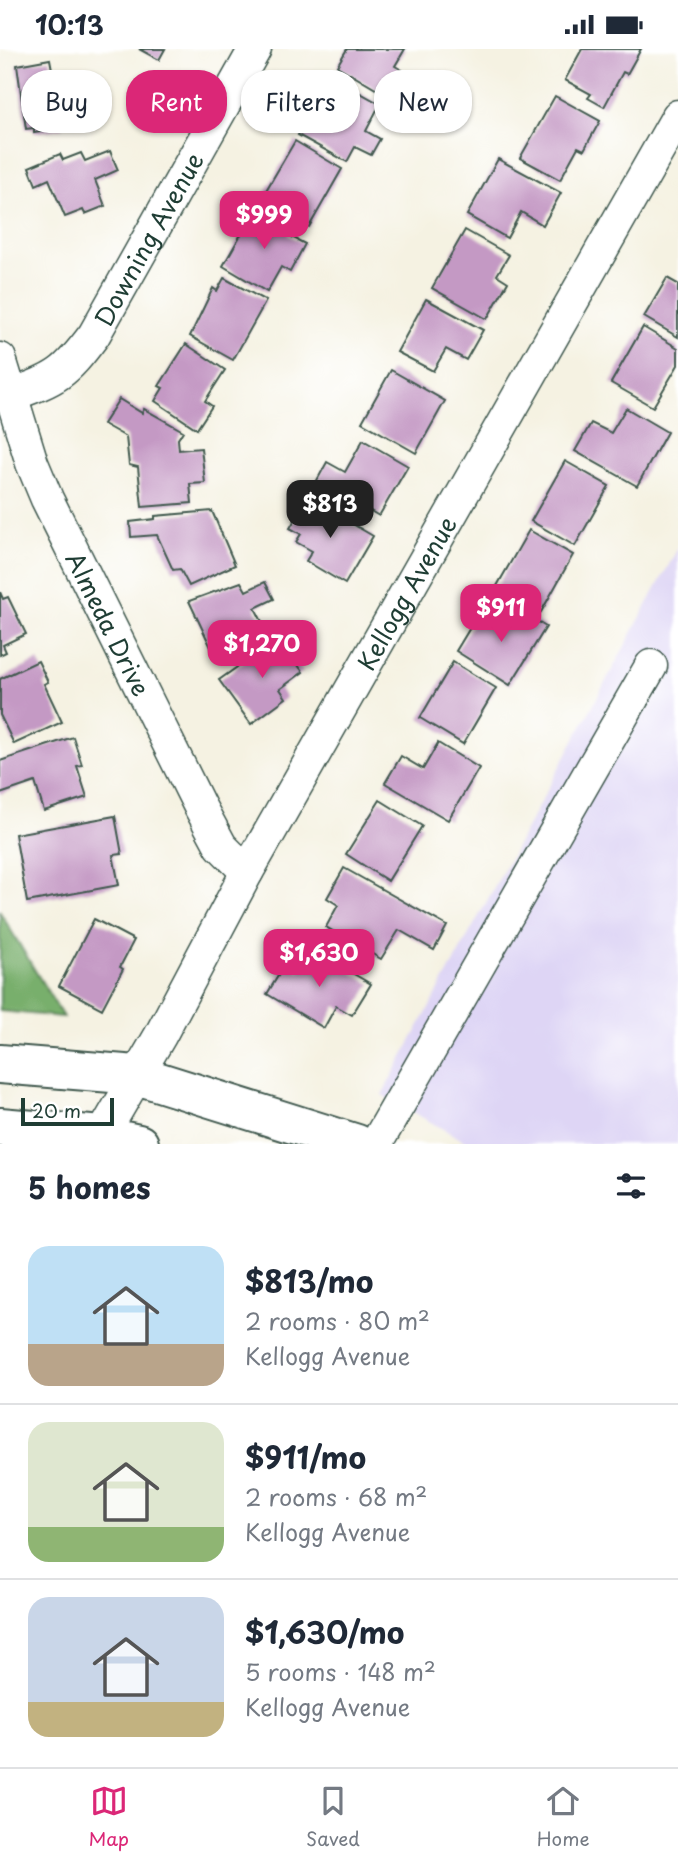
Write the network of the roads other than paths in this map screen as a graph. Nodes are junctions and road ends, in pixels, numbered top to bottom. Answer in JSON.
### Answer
{"nodes":[{"id":1,"x":255,"y":49,"type":"edge"},
{"id":2,"x":678,"y":116,"type":"edge"},
{"id":3,"x":0,"y":359,"type":"edge"},
{"id":4,"x":11,"y":395,"type":"junction"},
{"id":5,"x":651,"y":666,"type":"dead end"},
{"id":6,"x":247,"y":872,"type":"junction"},
{"id":7,"x":0,"y":1064,"type":"edge"},
{"id":8,"x":137,"y":1075,"type":"junction"},
{"id":9,"x":0,"y":1127,"type":"edge"},
{"id":10,"x":99,"y":1140,"type":"edge"},
{"id":11,"x":139,"y":1144,"type":"edge"},
{"id":12,"x":358,"y":1144,"type":"edge"},
{"id":13,"x":376,"y":1144,"type":"edge"}],
"edges":[{"from":1,"to":4,"type":"street","name":"Downing Avenue"},
{"from":2,"to":6,"type":"street","name":"Kellogg Avenue"},
{"from":3,"to":4,"type":"street","name":"Almeda Drive"},
{"from":4,"to":6,"type":"street","name":"Almeda Drive"},
{"from":5,"to":13,"type":"street"},
{"from":6,"to":8,"type":"street","name":"Kellogg Avenue"},
{"from":7,"to":8,"type":"main road"},
{"from":8,"to":10,"type":"street","name":"Kellogg Avenue"},
{"from":8,"to":12,"type":"main road"},
{"from":9,"to":10,"type":"main road"},
{"from":10,"to":11,"type":"main road"}]}
